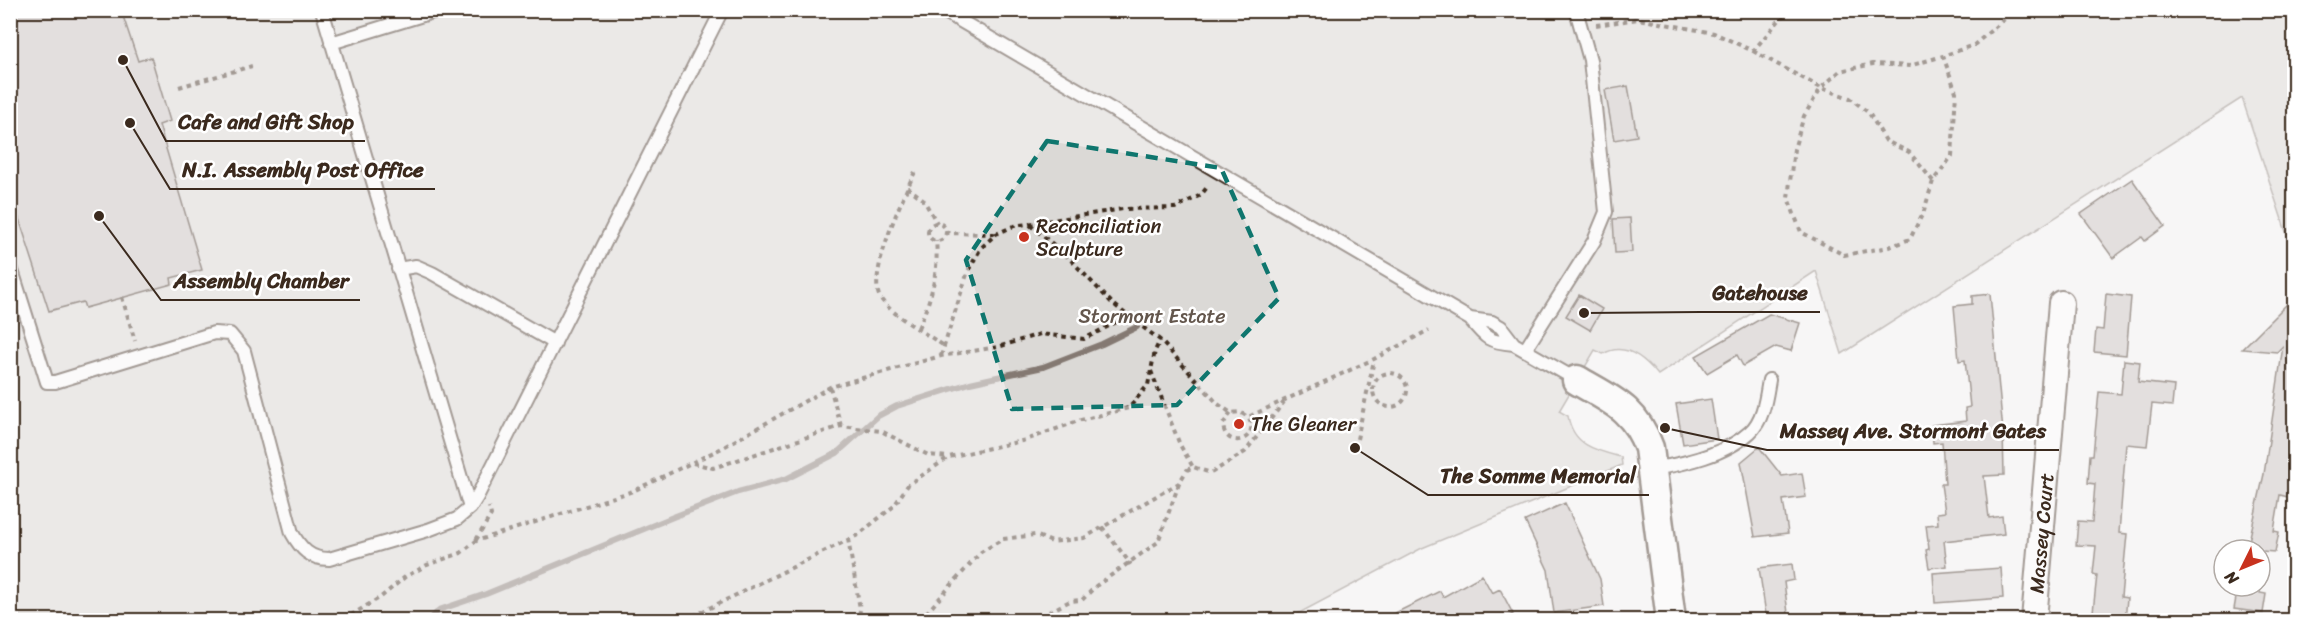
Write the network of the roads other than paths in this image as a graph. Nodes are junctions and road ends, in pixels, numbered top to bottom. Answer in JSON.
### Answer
{"nodes":[{"id":1,"x":322,"y":10,"type":"edge"},
{"id":2,"x":439,"y":10,"type":"edge"},
{"id":3,"x":722,"y":10,"type":"edge"},
{"id":4,"x":942,"y":10,"type":"edge"},
{"id":5,"x":1576,"y":10,"type":"edge"},
{"id":6,"x":331,"y":43,"type":"junction"},
{"id":7,"x":10,"y":264,"type":"edge"},
{"id":8,"x":398,"y":269,"type":"junction"},
{"id":9,"x":2061,"y":303,"type":"dead end"},
{"id":10,"x":555,"y":342,"type":"junction"},
{"id":11,"x":1519,"y":347,"type":"junction"},
{"id":12,"x":1577,"y":380,"type":"joint"},
{"id":13,"x":1769,"y":380,"type":"dead end"},
{"id":14,"x":1652,"y":469,"type":"junction"},
{"id":15,"x":470,"y":508,"type":"junction"},
{"id":16,"x":1671,"y":621,"type":"edge"},
{"id":17,"x":2034,"y":621,"type":"edge"}],
"edges":[{"from":1,"to":6,"type":"lane"},
{"from":2,"to":6,"type":"lane"},
{"from":3,"to":10,"type":"lane"},
{"from":4,"to":11,"type":"lane"},
{"from":5,"to":11,"type":"lane"},
{"from":6,"to":8,"type":"lane"},
{"from":7,"to":15,"type":"lane"},
{"from":8,"to":10,"type":"lane"},
{"from":8,"to":15,"type":"lane"},
{"from":9,"to":17,"type":"street","name":"Massey Court"},
{"from":10,"to":15,"type":"lane"},
{"from":11,"to":12,"type":"lane"},
{"from":12,"to":14,"type":"street"},
{"from":13,"to":14,"type":"lane"},
{"from":14,"to":16,"type":"street"}]}
